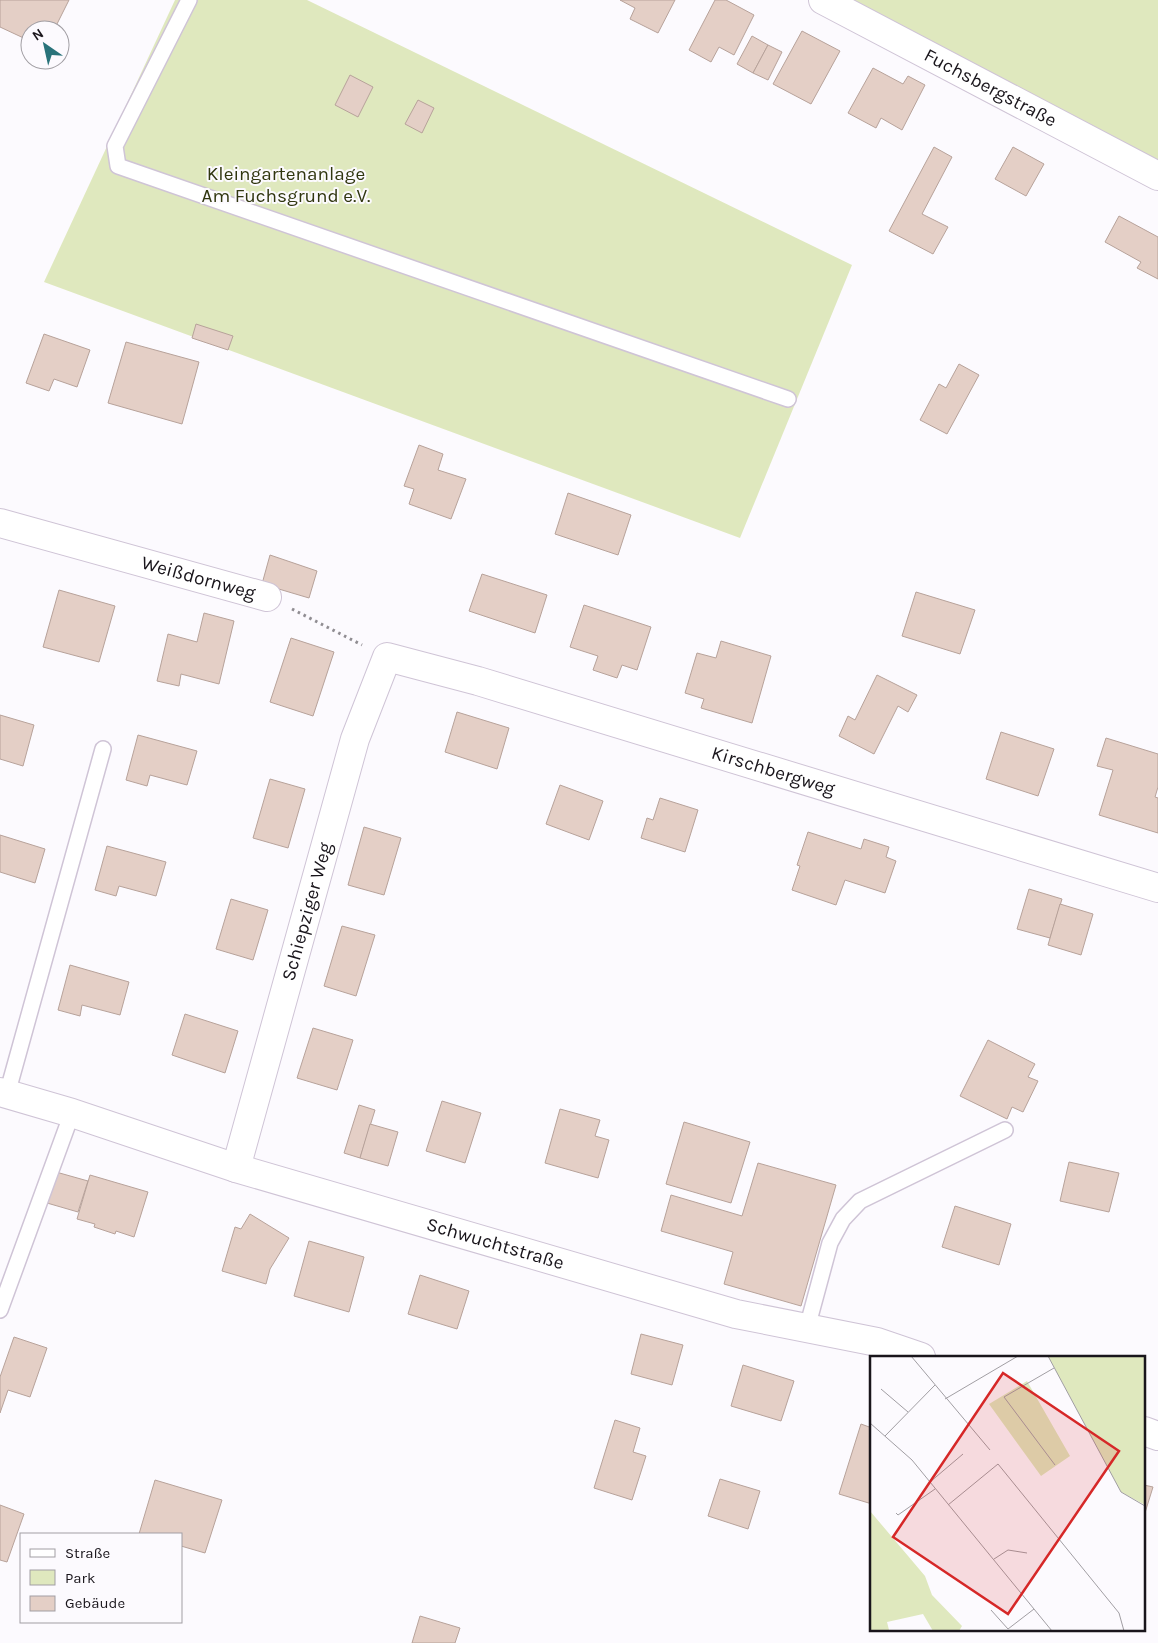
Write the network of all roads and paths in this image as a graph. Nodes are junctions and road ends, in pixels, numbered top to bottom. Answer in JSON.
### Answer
{"nodes":[{"id":1,"x":189,"y":0,"type":"edge"},
{"id":2,"x":823,"y":0,"type":"edge"},
{"id":3,"x":1158,"y":176,"type":"edge"},
{"id":4,"x":788,"y":399,"type":"dead end"},
{"id":5,"x":0,"y":523,"type":"edge"},
{"id":6,"x":267,"y":597,"type":"joint"},
{"id":7,"x":387,"y":658,"type":"junction"},
{"id":8,"x":103,"y":749,"type":"dead end"},
{"id":9,"x":1158,"y":888,"type":"edge"},
{"id":10,"x":3,"y":1093,"type":"edge"},
{"id":11,"x":72,"y":1114,"type":"junction"},
{"id":12,"x":1005,"y":1130,"type":"dead end"},
{"id":13,"x":236,"y":1168,"type":"junction"},
{"id":14,"x":0,"y":1310,"type":"edge"},
{"id":15,"x":807,"y":1328,"type":"junction"},
{"id":16,"x":919,"y":1356,"type":"edge"}],
"edges":[{"from":1,"to":4,"type":"lane"},
{"from":2,"to":3,"type":"street","name":"Fuchsbergstraße"},
{"from":5,"to":6,"type":"street","name":"Weißdornweg"},
{"from":6,"to":7,"type":"path","name":"Weißdornweg"},
{"from":7,"to":9,"type":"street","name":"Kirschbergweg"},
{"from":7,"to":13,"type":"street","name":"Schiepziger Weg"},
{"from":8,"to":10,"type":"lane"},
{"from":10,"to":11,"type":"street","name":"Schwuchtstraße"},
{"from":11,"to":13,"type":"street","name":"Schwuchtstraße"},
{"from":11,"to":14,"type":"lane"},
{"from":12,"to":15,"type":"lane"},
{"from":13,"to":15,"type":"street","name":"Schwuchtstraße"},
{"from":15,"to":16,"type":"street","name":"Schwuchtstraße"}]}
